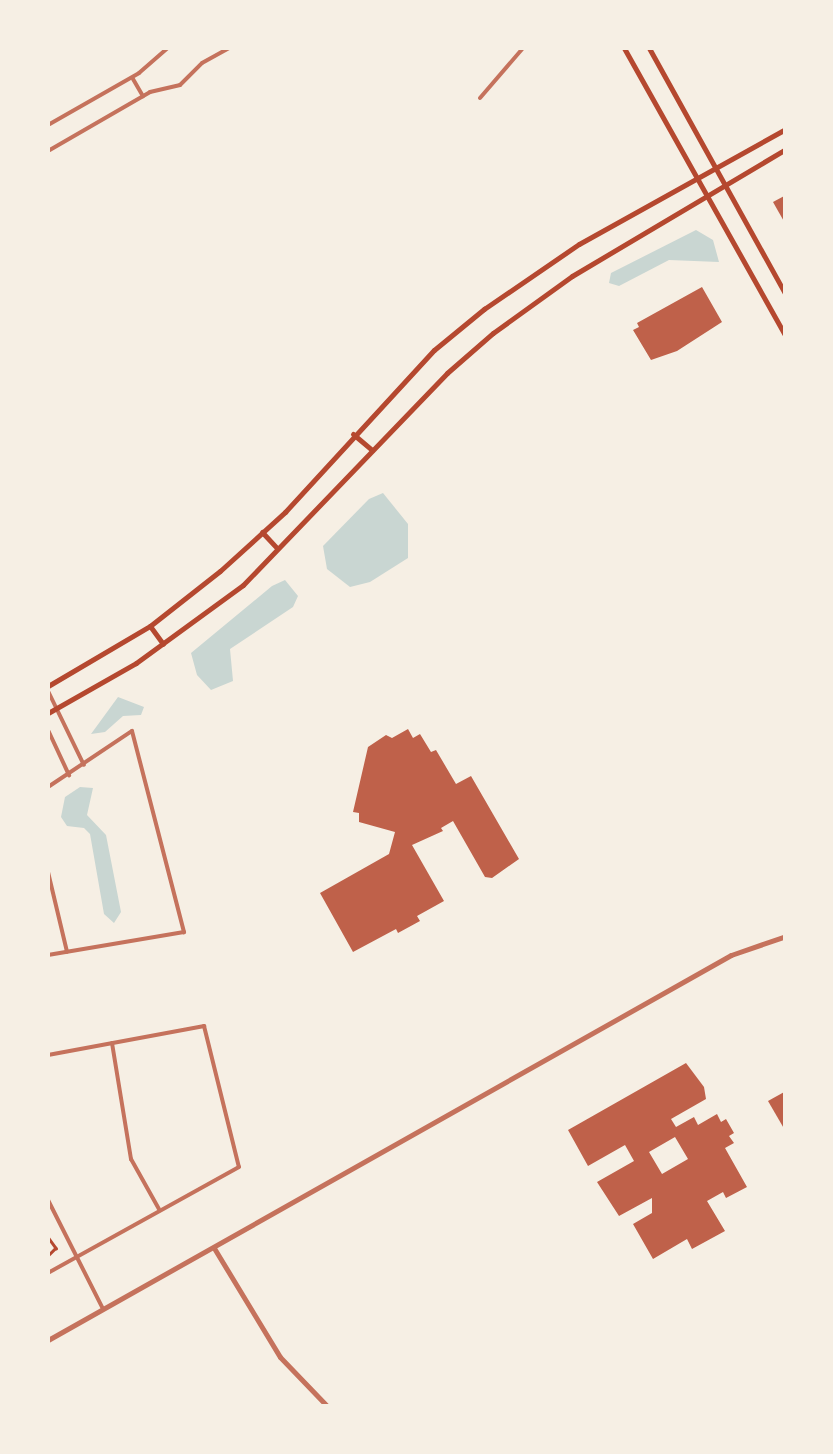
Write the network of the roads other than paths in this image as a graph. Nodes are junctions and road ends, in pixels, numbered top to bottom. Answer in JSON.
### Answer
{"nodes":[{"id":1,"x":168,"y":48,"type":"edge"},
{"id":2,"x":206,"y":48,"type":"edge"},
{"id":3,"x":230,"y":48,"type":"edge"},
{"id":4,"x":523,"y":48,"type":"edge"},
{"id":5,"x":624,"y":48,"type":"edge"},
{"id":6,"x":648,"y":48,"type":"edge"},
{"id":7,"x":212,"y":57,"type":"junction"},
{"id":8,"x":132,"y":77,"type":"junction"},
{"id":9,"x":143,"y":96,"type":"junction"},
{"id":10,"x":480,"y":98,"type":"dead end"},
{"id":11,"x":48,"y":125,"type":"edge"},
{"id":12,"x":786,"y":128,"type":"edge"},
{"id":13,"x":786,"y":149,"type":"edge"},
{"id":14,"x":48,"y":150,"type":"edge"},
{"id":15,"x":714,"y":168,"type":"junction"},
{"id":16,"x":695,"y":178,"type":"junction"},
{"id":17,"x":724,"y":185,"type":"junction"},
{"id":18,"x":704,"y":197,"type":"junction"},
{"id":19,"x":786,"y":295,"type":"edge"},
{"id":20,"x":786,"y":337,"type":"edge"},
{"id":21,"x":353,"y":434,"type":"junction"},
{"id":22,"x":372,"y":450,"type":"junction"},
{"id":23,"x":262,"y":532,"type":"junction"},
{"id":24,"x":278,"y":549,"type":"junction"},
{"id":25,"x":150,"y":626,"type":"junction"},
{"id":26,"x":163,"y":645,"type":"junction"},
{"id":27,"x":48,"y":688,"type":"edge"},
{"id":28,"x":56,"y":708,"type":"junction"},
{"id":29,"x":48,"y":713,"type":"edge"},
{"id":30,"x":48,"y":730,"type":"edge"},
{"id":31,"x":84,"y":764,"type":"junction"},
{"id":32,"x":69,"y":775,"type":"junction"},
{"id":33,"x":48,"y":786,"type":"edge"},
{"id":34,"x":48,"y":872,"type":"edge"},
{"id":35,"x":786,"y":936,"type":"edge"},
{"id":36,"x":67,"y":952,"type":"junction"},
{"id":37,"x":48,"y":955,"type":"edge"},
{"id":38,"x":112,"y":1043,"type":"junction"},
{"id":39,"x":48,"y":1055,"type":"edge"},
{"id":40,"x":48,"y":1200,"type":"edge"},
{"id":41,"x":160,"y":1211,"type":"junction"},
{"id":42,"x":214,"y":1248,"type":"junction"},
{"id":43,"x":76,"y":1258,"type":"junction"},
{"id":44,"x":48,"y":1274,"type":"edge"},
{"id":45,"x":104,"y":1310,"type":"junction"},
{"id":46,"x":48,"y":1340,"type":"edge"},
{"id":47,"x":327,"y":1406,"type":"edge"}],
"edges":[{"from":1,"to":8,"type":"street"},
{"from":2,"to":7,"type":"street"},
{"from":3,"to":7,"type":"street"},
{"from":4,"to":10,"type":"street"},
{"from":5,"to":16,"type":"main road"},
{"from":6,"to":15,"type":"main road"},
{"from":7,"to":9,"type":"street"},
{"from":8,"to":9,"type":"street"},
{"from":8,"to":11,"type":"street"},
{"from":9,"to":14,"type":"street"},
{"from":12,"to":15,"type":"main road"},
{"from":13,"to":17,"type":"main road"},
{"from":15,"to":16,"type":"main road"},
{"from":15,"to":17,"type":"main road"},
{"from":16,"to":18,"type":"main road"},
{"from":16,"to":21,"type":"main road"},
{"from":17,"to":18,"type":"main road"},
{"from":17,"to":19,"type":"main road"},
{"from":18,"to":20,"type":"main road"},
{"from":18,"to":22,"type":"main road"},
{"from":21,"to":22,"type":"main road"},
{"from":21,"to":23,"type":"main road"},
{"from":22,"to":24,"type":"main road"},
{"from":23,"to":24,"type":"main road"},
{"from":23,"to":25,"type":"main road"},
{"from":24,"to":26,"type":"main road"},
{"from":25,"to":26,"type":"main road"},
{"from":25,"to":27,"type":"main road"},
{"from":26,"to":28,"type":"main road"},
{"from":27,"to":28,"type":"street"},
{"from":28,"to":29,"type":"main road"},
{"from":28,"to":31,"type":"street"},
{"from":30,"to":32,"type":"street"},
{"from":31,"to":32,"type":"street"},
{"from":31,"to":36,"type":"street"},
{"from":32,"to":33,"type":"street"},
{"from":34,"to":36,"type":"street"},
{"from":35,"to":42,"type":"street"},
{"from":36,"to":37,"type":"street"},
{"from":38,"to":39,"type":"street"},
{"from":38,"to":41,"type":"street"},
{"from":38,"to":41,"type":"street"},
{"from":40,"to":43,"type":"street"},
{"from":41,"to":43,"type":"street"},
{"from":42,"to":45,"type":"street"},
{"from":42,"to":47,"type":"street"},
{"from":43,"to":44,"type":"street"},
{"from":43,"to":45,"type":"street"},
{"from":45,"to":46,"type":"street"}]}
